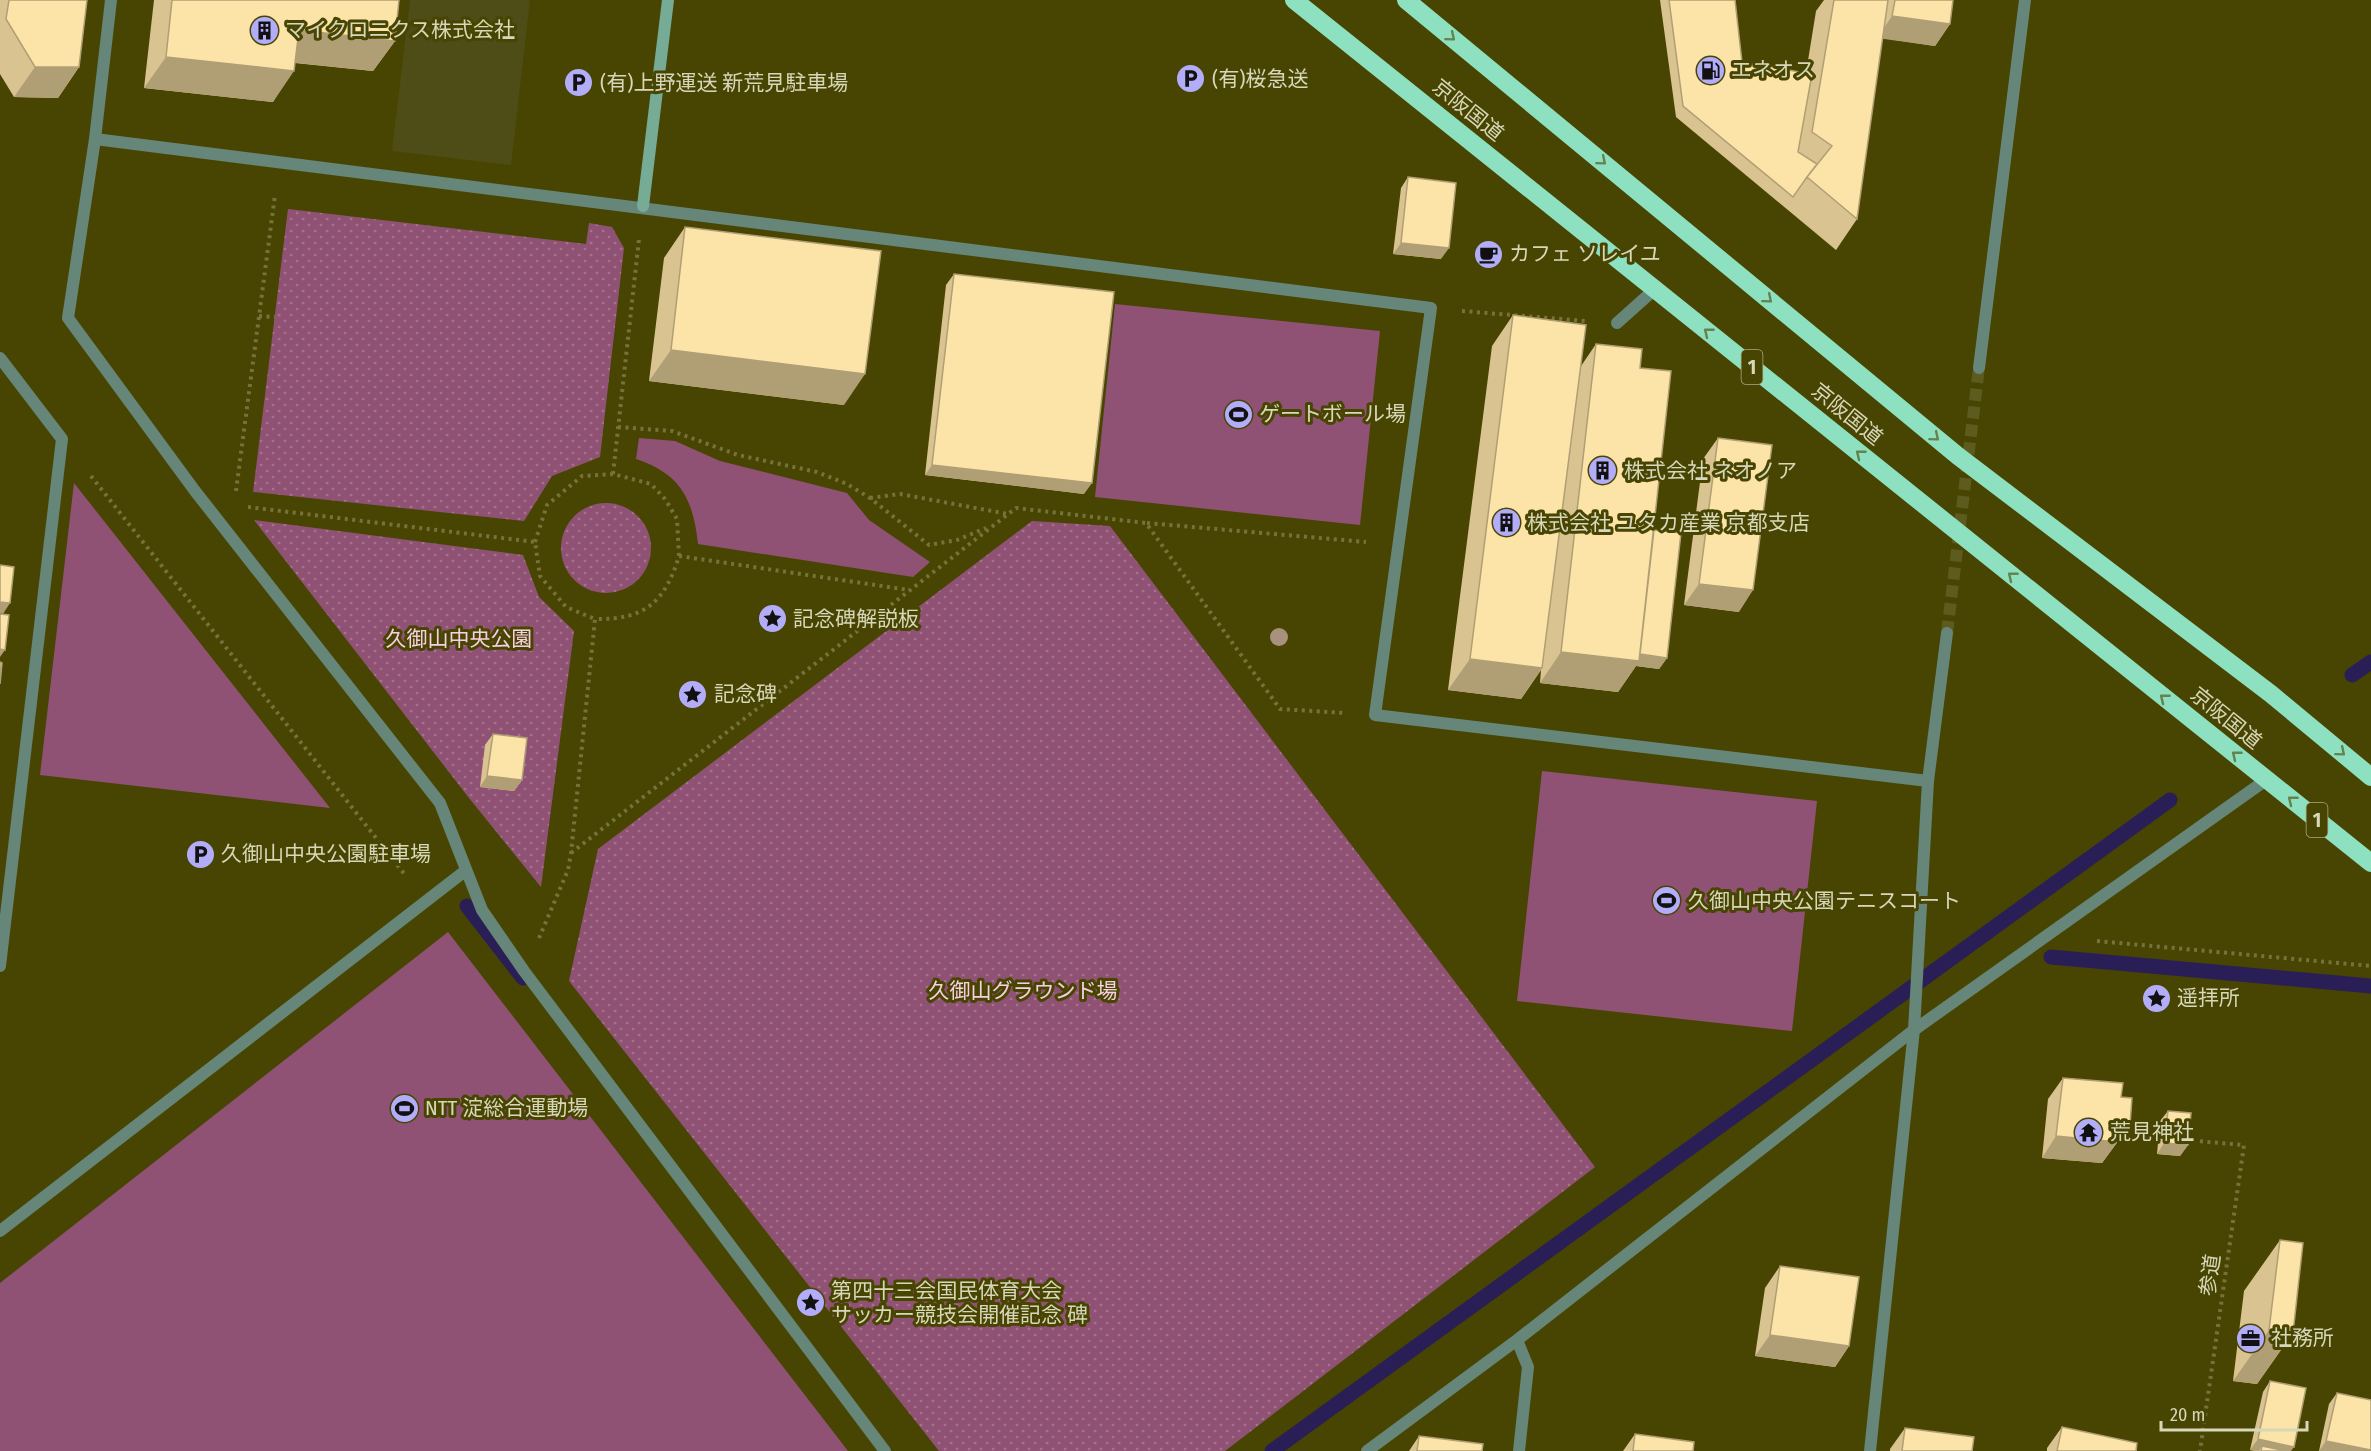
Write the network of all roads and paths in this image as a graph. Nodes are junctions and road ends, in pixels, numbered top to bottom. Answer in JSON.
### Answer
{"nodes":[{"id":1,"x":111,"y":0,"type":"edge"},
{"id":2,"x":668,"y":0,"type":"edge"},
{"id":3,"x":1294,"y":0,"type":"edge"},
{"id":4,"x":1406,"y":0,"type":"edge"},
{"id":5,"x":2025,"y":0,"type":"edge"},
{"id":6,"x":95,"y":139,"type":"junction"},
{"id":7,"x":280,"y":161,"type":"junction"},
{"id":8,"x":643,"y":206,"type":"junction"},
{"id":9,"x":1655,"y":289,"type":"junction"},
{"id":10,"x":1431,"y":308,"type":"junction"},
{"id":11,"x":259,"y":316,"type":"junction"},
{"id":12,"x":275,"y":317,"type":"dead end"},
{"id":13,"x":1617,"y":323,"type":"joint"},
{"id":14,"x":0,"y":358,"type":"edge"},
{"id":15,"x":1979,"y":368,"type":"tunnel mouth"},
{"id":16,"x":618,"y":427,"type":"junction"},
{"id":17,"x":62,"y":440,"type":"junction"},
{"id":18,"x":613,"y":474,"type":"junction"},
{"id":19,"x":236,"y":494,"type":"dead end"},
{"id":20,"x":870,"y":498,"type":"junction"},
{"id":21,"x":246,"y":507,"type":"dead end"},
{"id":22,"x":1009,"y":514,"type":"junction"},
{"id":23,"x":1146,"y":523,"type":"junction"},
{"id":24,"x":992,"y":526,"type":"junction"},
{"id":25,"x":535,"y":542,"type":"junction"},
{"id":26,"x":1399,"y":545,"type":"junction"},
{"id":27,"x":679,"y":556,"type":"junction"},
{"id":28,"x":909,"y":590,"type":"junction"},
{"id":29,"x":595,"y":619,"type":"junction"},
{"id":30,"x":1947,"y":633,"type":"tunnel mouth"},
{"id":31,"x":1375,"y":715,"type":"junction"},
{"id":32,"x":2371,"y":777,"type":"edge"},
{"id":33,"x":2264,"y":778,"type":"junction"},
{"id":34,"x":1928,"y":782,"type":"junction"},
{"id":35,"x":571,"y":853,"type":"junction"},
{"id":36,"x":2371,"y":863,"type":"edge"},
{"id":37,"x":465,"y":871,"type":"junction"},
{"id":38,"x":425,"y":900,"type":"junction"},
{"id":39,"x":2046,"y":936,"type":"junction"},
{"id":40,"x":0,"y":966,"type":"edge"},
{"id":41,"x":2371,"y":966,"type":"edge"},
{"id":42,"x":524,"y":971,"type":"junction"},
{"id":43,"x":1914,"y":1030,"type":"junction"},
{"id":44,"x":2116,"y":1133,"type":"edge"},
{"id":45,"x":2166,"y":1138,"type":"edge"},
{"id":46,"x":2177,"y":1139,"type":"edge"},
{"id":47,"x":0,"y":1231,"type":"edge"},
{"id":48,"x":1517,"y":1340,"type":"junction"},
{"id":49,"x":885,"y":1451,"type":"edge"},
{"id":50,"x":1367,"y":1451,"type":"edge"},
{"id":51,"x":1519,"y":1451,"type":"edge"},
{"id":52,"x":1870,"y":1451,"type":"edge"},
{"id":53,"x":2200,"y":1451,"type":"edge"}],
"edges":[{"from":1,"to":6,"type":"street"},
{"from":2,"to":8,"type":"street"},
{"from":3,"to":9,"type":"highway","name":"京阪国道","number":"1"},
{"from":4,"to":32,"type":"highway","name":"京阪国道","one_way":true},
{"from":5,"to":15,"type":"street"},
{"from":6,"to":7,"type":"street"},
{"from":6,"to":37,"type":"street"},
{"from":7,"to":8,"type":"street"},
{"from":7,"to":11,"type":"path"},
{"from":8,"to":10,"type":"street"},
{"from":8,"to":16,"type":"path"},
{"from":9,"to":13,"type":"street"},
{"from":33,"to":9,"type":"highway","name":"京阪国道","number":"1","one_way":true},
{"from":10,"to":13,"type":"path"},
{"from":10,"to":26,"type":"street"},
{"from":11,"to":12,"type":"path"},
{"from":11,"to":19,"type":"path"},
{"from":14,"to":17,"type":"street"},
{"from":16,"to":18,"type":"path"},
{"from":16,"to":20,"type":"path"},
{"from":17,"to":38,"type":"path"},
{"from":17,"to":40,"type":"street"},
{"from":18,"to":25,"type":"path"},
{"from":18,"to":27,"type":"path"},
{"from":20,"to":22,"type":"path"},
{"from":20,"to":24,"type":"path"},
{"from":21,"to":25,"type":"path"},
{"from":22,"to":23,"type":"path"},
{"from":22,"to":24,"type":"path"},
{"from":23,"to":26,"type":"path"},
{"from":23,"to":31,"type":"path"},
{"from":24,"to":28,"type":"path"},
{"from":25,"to":29,"type":"path"},
{"from":26,"to":31,"type":"street"},
{"from":27,"to":28,"type":"path"},
{"from":27,"to":29,"type":"path"},
{"from":28,"to":35,"type":"path"},
{"from":29,"to":35,"type":"path"},
{"from":30,"to":34,"type":"street"},
{"from":31,"to":34,"type":"street"},
{"from":36,"to":33,"type":"highway","name":"京阪国道","number":"1","one_way":true},
{"from":33,"to":39,"type":"street"},
{"from":34,"to":43,"type":"street"},
{"from":35,"to":42,"type":"path"},
{"from":37,"to":38,"type":"street"},
{"from":37,"to":42,"type":"street"},
{"from":38,"to":47,"type":"street"},
{"from":39,"to":41,"type":"path"},
{"from":39,"to":43,"type":"street"},
{"from":42,"to":49,"type":"street"},
{"from":43,"to":48,"type":"street"},
{"from":43,"to":52,"type":"street"},
{"from":44,"to":45,"type":"path"},
{"from":46,"to":53,"type":"path","name":"参道"},
{"from":48,"to":50,"type":"street"},
{"from":48,"to":51,"type":"street"}]}
